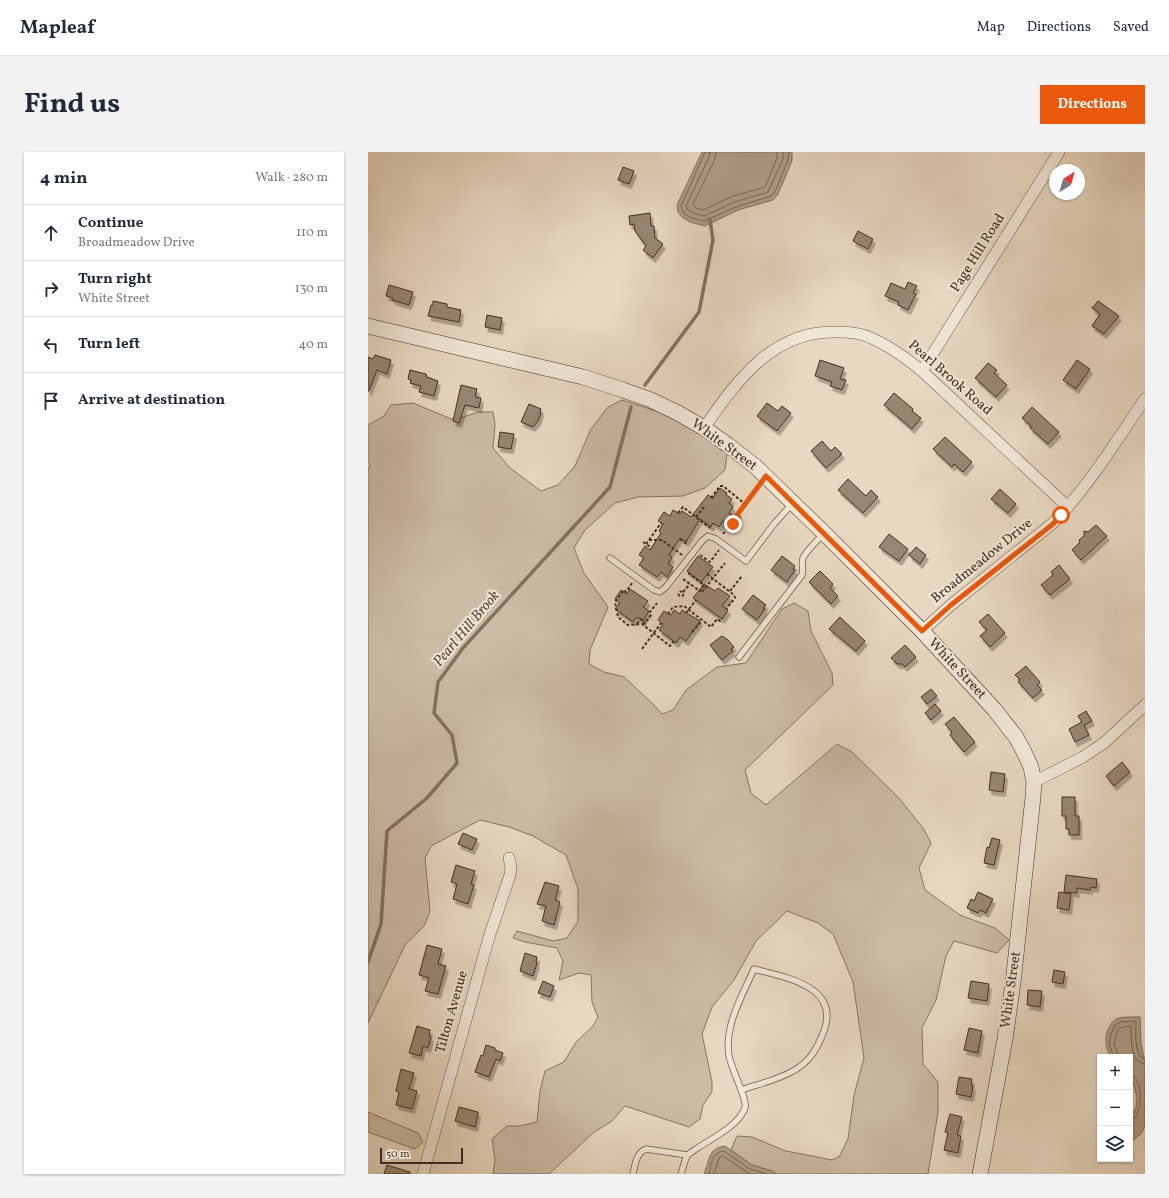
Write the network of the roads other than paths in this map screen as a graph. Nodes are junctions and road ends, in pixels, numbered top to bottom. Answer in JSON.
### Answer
{"nodes":[{"id":1,"x":1059,"y":152,"type":"edge"},
{"id":2,"x":368,"y":326,"type":"edge"},
{"id":3,"x":922,"y":371,"type":"junction"},
{"id":4,"x":1145,"y":399,"type":"edge"},
{"id":5,"x":704,"y":428,"type":"junction"},
{"id":6,"x":793,"y":503,"type":"junction"},
{"id":7,"x":1068,"y":507,"type":"junction"},
{"id":8,"x":824,"y":533,"type":"junction"},
{"id":9,"x":610,"y":558,"type":"dead end"},
{"id":10,"x":922,"y":631,"type":"junction"},
{"id":11,"x":739,"y":657,"type":"dead end"},
{"id":12,"x":1145,"y":705,"type":"edge"},
{"id":13,"x":1034,"y":782,"type":"junction"},
{"id":14,"x":510,"y":858,"type":"dead end"},
{"id":15,"x":741,"y":1090,"type":"junction"},
{"id":16,"x":687,"y":1155,"type":"junction"},
{"id":17,"x":422,"y":1174,"type":"edge"},
{"id":18,"x":633,"y":1174,"type":"edge"},
{"id":19,"x":681,"y":1174,"type":"edge"},
{"id":20,"x":980,"y":1174,"type":"edge"}],
"edges":[{"from":1,"to":3,"type":"street","name":"Page Hill Road"},
{"from":2,"to":5,"type":"street","name":"White Street"},
{"from":3,"to":5,"type":"street","name":"Pearl Brook Road"},
{"from":3,"to":7,"type":"street","name":"Pearl Brook Road"},
{"from":4,"to":7,"type":"street","name":"Broadmeadow Drive"},
{"from":5,"to":6,"type":"street","name":"White Street"},
{"from":6,"to":8,"type":"street","name":"White Street"},
{"from":6,"to":9,"type":"lane"},
{"from":7,"to":10,"type":"street","name":"Broadmeadow Drive"},
{"from":8,"to":10,"type":"street","name":"White Street"},
{"from":8,"to":11,"type":"lane"},
{"from":10,"to":13,"type":"street","name":"White Street"},
{"from":12,"to":13,"type":"street"},
{"from":13,"to":20,"type":"street","name":"White Street"},
{"from":14,"to":17,"type":"street","name":"Tilton Avenue"},
{"from":15,"to":15,"type":"lane"},
{"from":15,"to":16,"type":"lane"},
{"from":16,"to":18,"type":"lane"},
{"from":16,"to":19,"type":"lane"}]}
